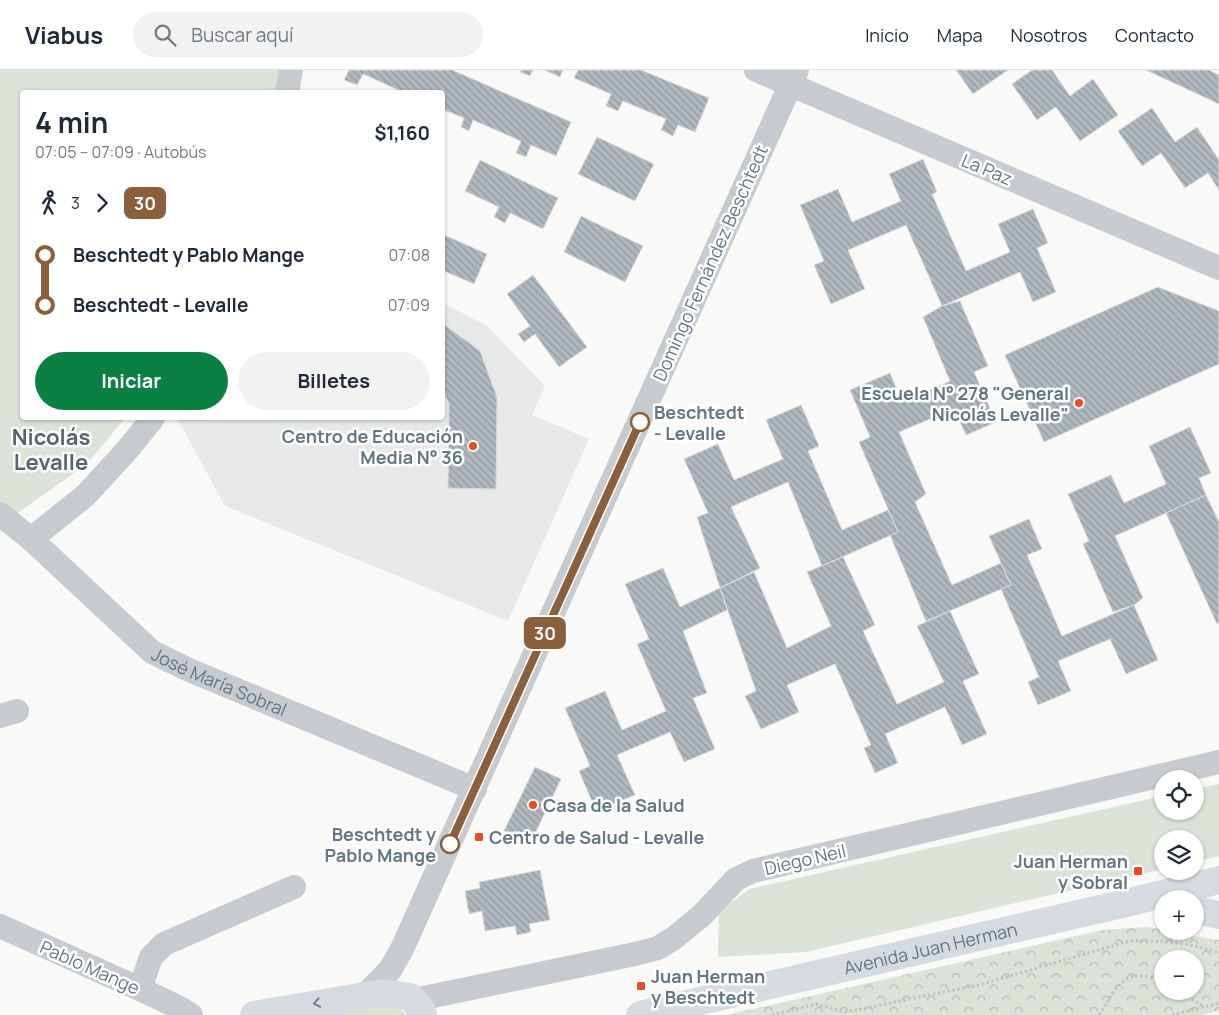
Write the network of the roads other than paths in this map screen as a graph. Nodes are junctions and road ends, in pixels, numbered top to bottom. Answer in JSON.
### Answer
{"nodes":[{"id":1,"x":291,"y":70,"type":"edge"},
{"id":2,"x":756,"y":70,"type":"edge"},
{"id":3,"x":793,"y":77,"type":"edge"},
{"id":4,"x":287,"y":90,"type":"edge"},
{"id":5,"x":1219,"y":268,"type":"edge"},
{"id":6,"x":151,"y":420,"type":"edge"},
{"id":7,"x":0,"y":515,"type":"edge"},
{"id":8,"x":31,"y":539,"type":"junction"},
{"id":9,"x":1219,"y":762,"type":"edge"},
{"id":10,"x":475,"y":790,"type":"junction"},
{"id":11,"x":1219,"y":880,"type":"edge"},
{"id":12,"x":294,"y":887,"type":"dead end"},
{"id":13,"x":1122,"y":904,"type":"junction"},
{"id":14,"x":1154,"y":907,"type":"edge"},
{"id":15,"x":1204,"y":912,"type":"edge"},
{"id":16,"x":1219,"y":915,"type":"edge"},
{"id":17,"x":0,"y":926,"type":"edge"},
{"id":18,"x":402,"y":949,"type":"junction"},
{"id":19,"x":140,"y":989,"type":"junction"},
{"id":20,"x":365,"y":995,"type":"junction"},
{"id":21,"x":416,"y":1004,"type":"edge"},
{"id":22,"x":186,"y":1012,"type":"edge"},
{"id":23,"x":207,"y":1015,"type":"edge"},
{"id":24,"x":254,"y":1015,"type":"edge"},
{"id":25,"x":640,"y":1015,"type":"edge"}],
"edges":[{"from":1,"to":4,"type":"street"},
{"from":2,"to":3,"type":"street","name":"La Paz"},
{"from":3,"to":5,"type":"street","name":"La Paz"},
{"from":3,"to":10,"type":"street","name":"Domingo Fernández Beschtedt"},
{"from":6,"to":8,"type":"street"},
{"from":7,"to":8,"type":"street","name":"José María Sobral"},
{"from":8,"to":10,"type":"street","name":"José María Sobral"},
{"from":9,"to":21,"type":"street","name":"Diego Neil"},
{"from":10,"to":18,"type":"street","name":"Domingo Fernández Beschtedt"},
{"from":11,"to":13,"type":"main road","name":"Avenida Juan Herman"},
{"from":12,"to":19,"type":"street"},
{"from":13,"to":14,"type":"main road"},
{"from":13,"to":25,"type":"main road","name":"Avenida Juan Herman"},
{"from":15,"to":16,"type":"main road"},
{"from":17,"to":19,"type":"street","name":"Pablo Mange"},
{"from":18,"to":20,"type":"street","name":"Domingo Fernández Beschtedt"},
{"from":18,"to":21,"type":"street","name":"Domingo Fernández Beschtedt"},
{"from":19,"to":22,"type":"street","name":"Pablo Mange"},
{"from":20,"to":21,"type":"main road"},
{"from":20,"to":24,"type":"main road","one_way":true},
{"from":22,"to":23,"type":"street","name":"Pablo Mange"}]}
